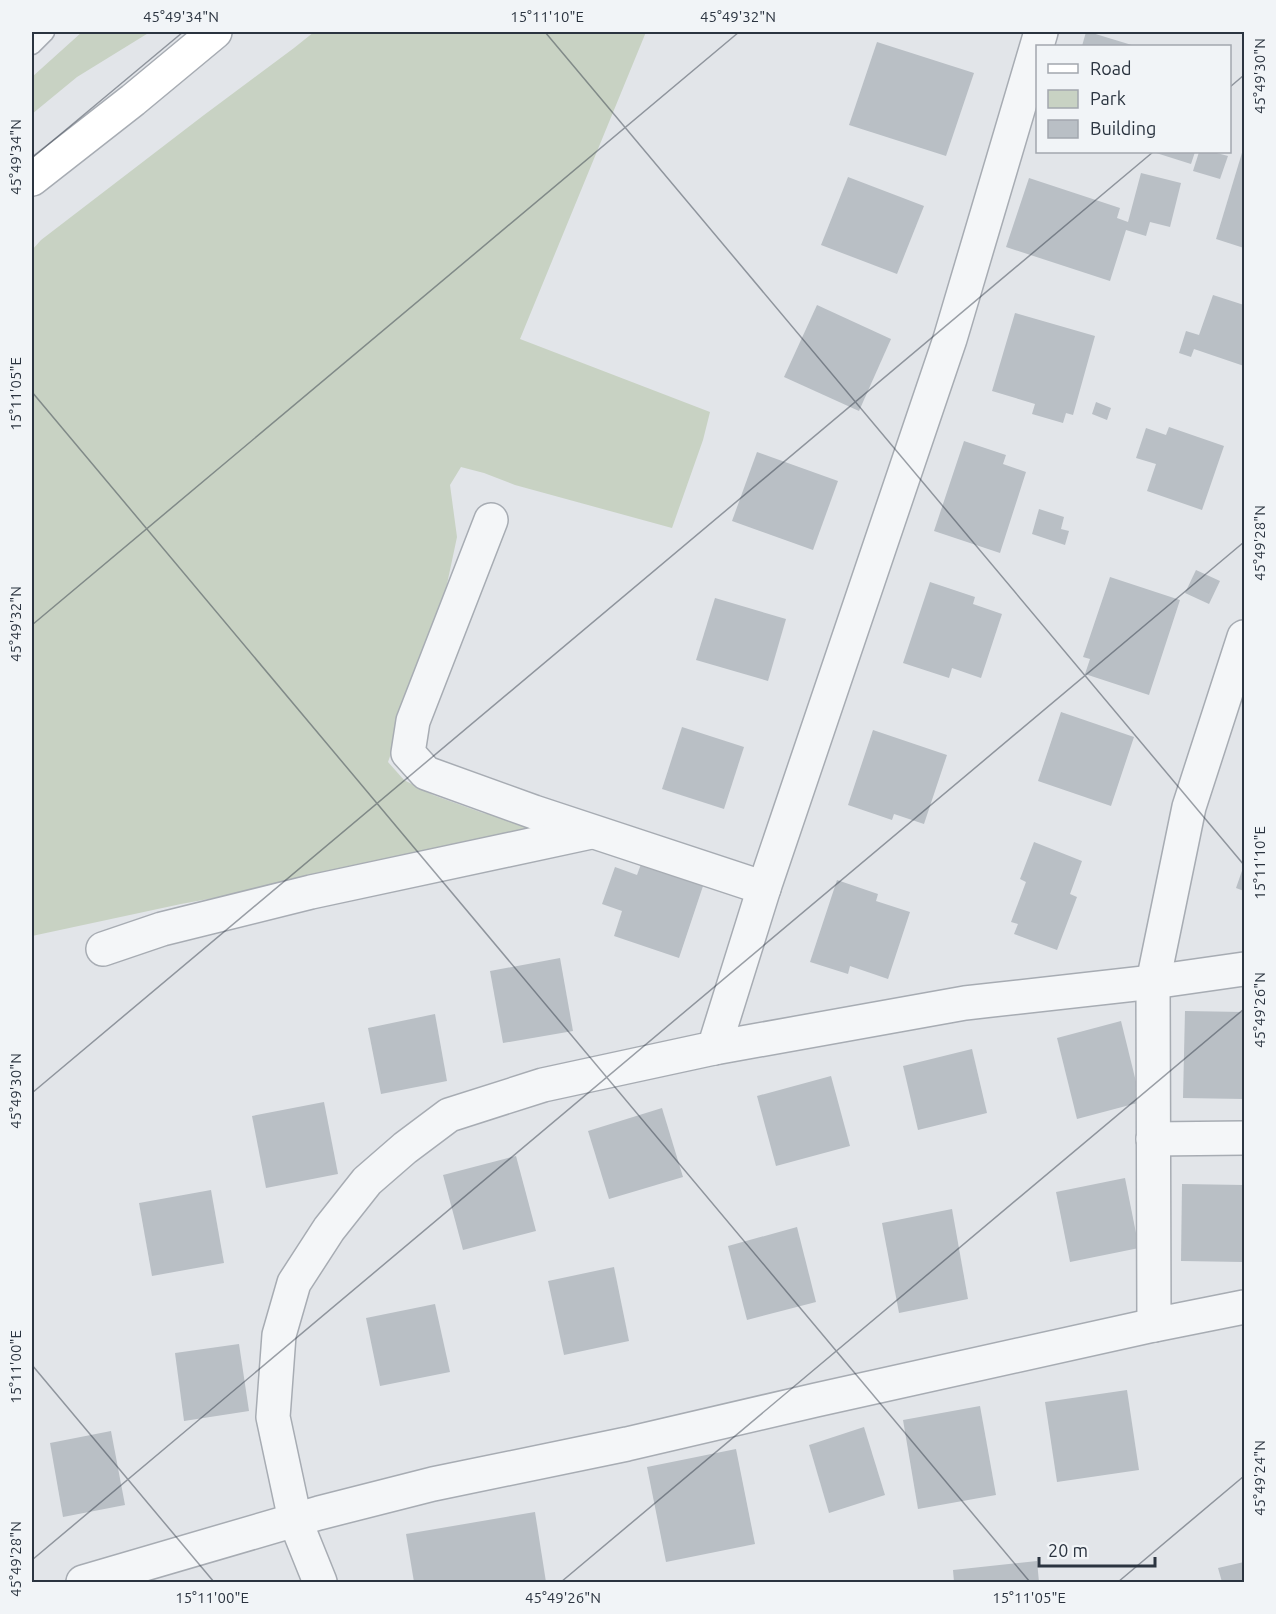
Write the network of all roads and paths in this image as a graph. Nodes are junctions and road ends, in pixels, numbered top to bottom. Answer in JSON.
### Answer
{"nodes":[{"id":1,"x":45,"y":32,"type":"edge"},
{"id":2,"x":215,"y":32,"type":"edge"},
{"id":3,"x":32,"y":45,"type":"edge"},
{"id":4,"x":1036,"y":49,"type":"edge"},
{"id":5,"x":32,"y":179,"type":"edge"},
{"id":6,"x":491,"y":520,"type":"dead end"},
{"id":7,"x":1245,"y":637,"type":"edge"},
{"id":8,"x":592,"y":831,"type":"junction"},
{"id":9,"x":764,"y":888,"type":"junction"},
{"id":10,"x":104,"y":949,"type":"dead end"},
{"id":11,"x":1245,"y":969,"type":"edge"},
{"id":12,"x":1153,"y":982,"type":"junction"},
{"id":13,"x":714,"y":1048,"type":"junction"},
{"id":14,"x":1245,"y":1138,"type":"edge"},
{"id":15,"x":1153,"y":1139,"type":"junction"},
{"id":16,"x":1245,"y":1307,"type":"edge"},
{"id":17,"x":1155,"y":1325,"type":"junction"},
{"id":18,"x":295,"y":1520,"type":"junction"},
{"id":19,"x":83,"y":1582,"type":"edge"},
{"id":20,"x":320,"y":1582,"type":"edge"}],
"edges":[{"from":1,"to":3,"type":"lane"},
{"from":2,"to":5,"type":"main road"},
{"from":4,"to":9,"type":"street"},
{"from":6,"to":8,"type":"street"},
{"from":7,"to":12,"type":"street"},
{"from":8,"to":9,"type":"street"},
{"from":8,"to":10,"type":"street"},
{"from":9,"to":13,"type":"street"},
{"from":11,"to":12,"type":"street"},
{"from":12,"to":13,"type":"street"},
{"from":12,"to":15,"type":"street"},
{"from":13,"to":18,"type":"street"},
{"from":14,"to":15,"type":"street"},
{"from":15,"to":17,"type":"street"},
{"from":16,"to":17,"type":"street"},
{"from":17,"to":18,"type":"street"},
{"from":18,"to":19,"type":"street"},
{"from":18,"to":20,"type":"street"}]}
